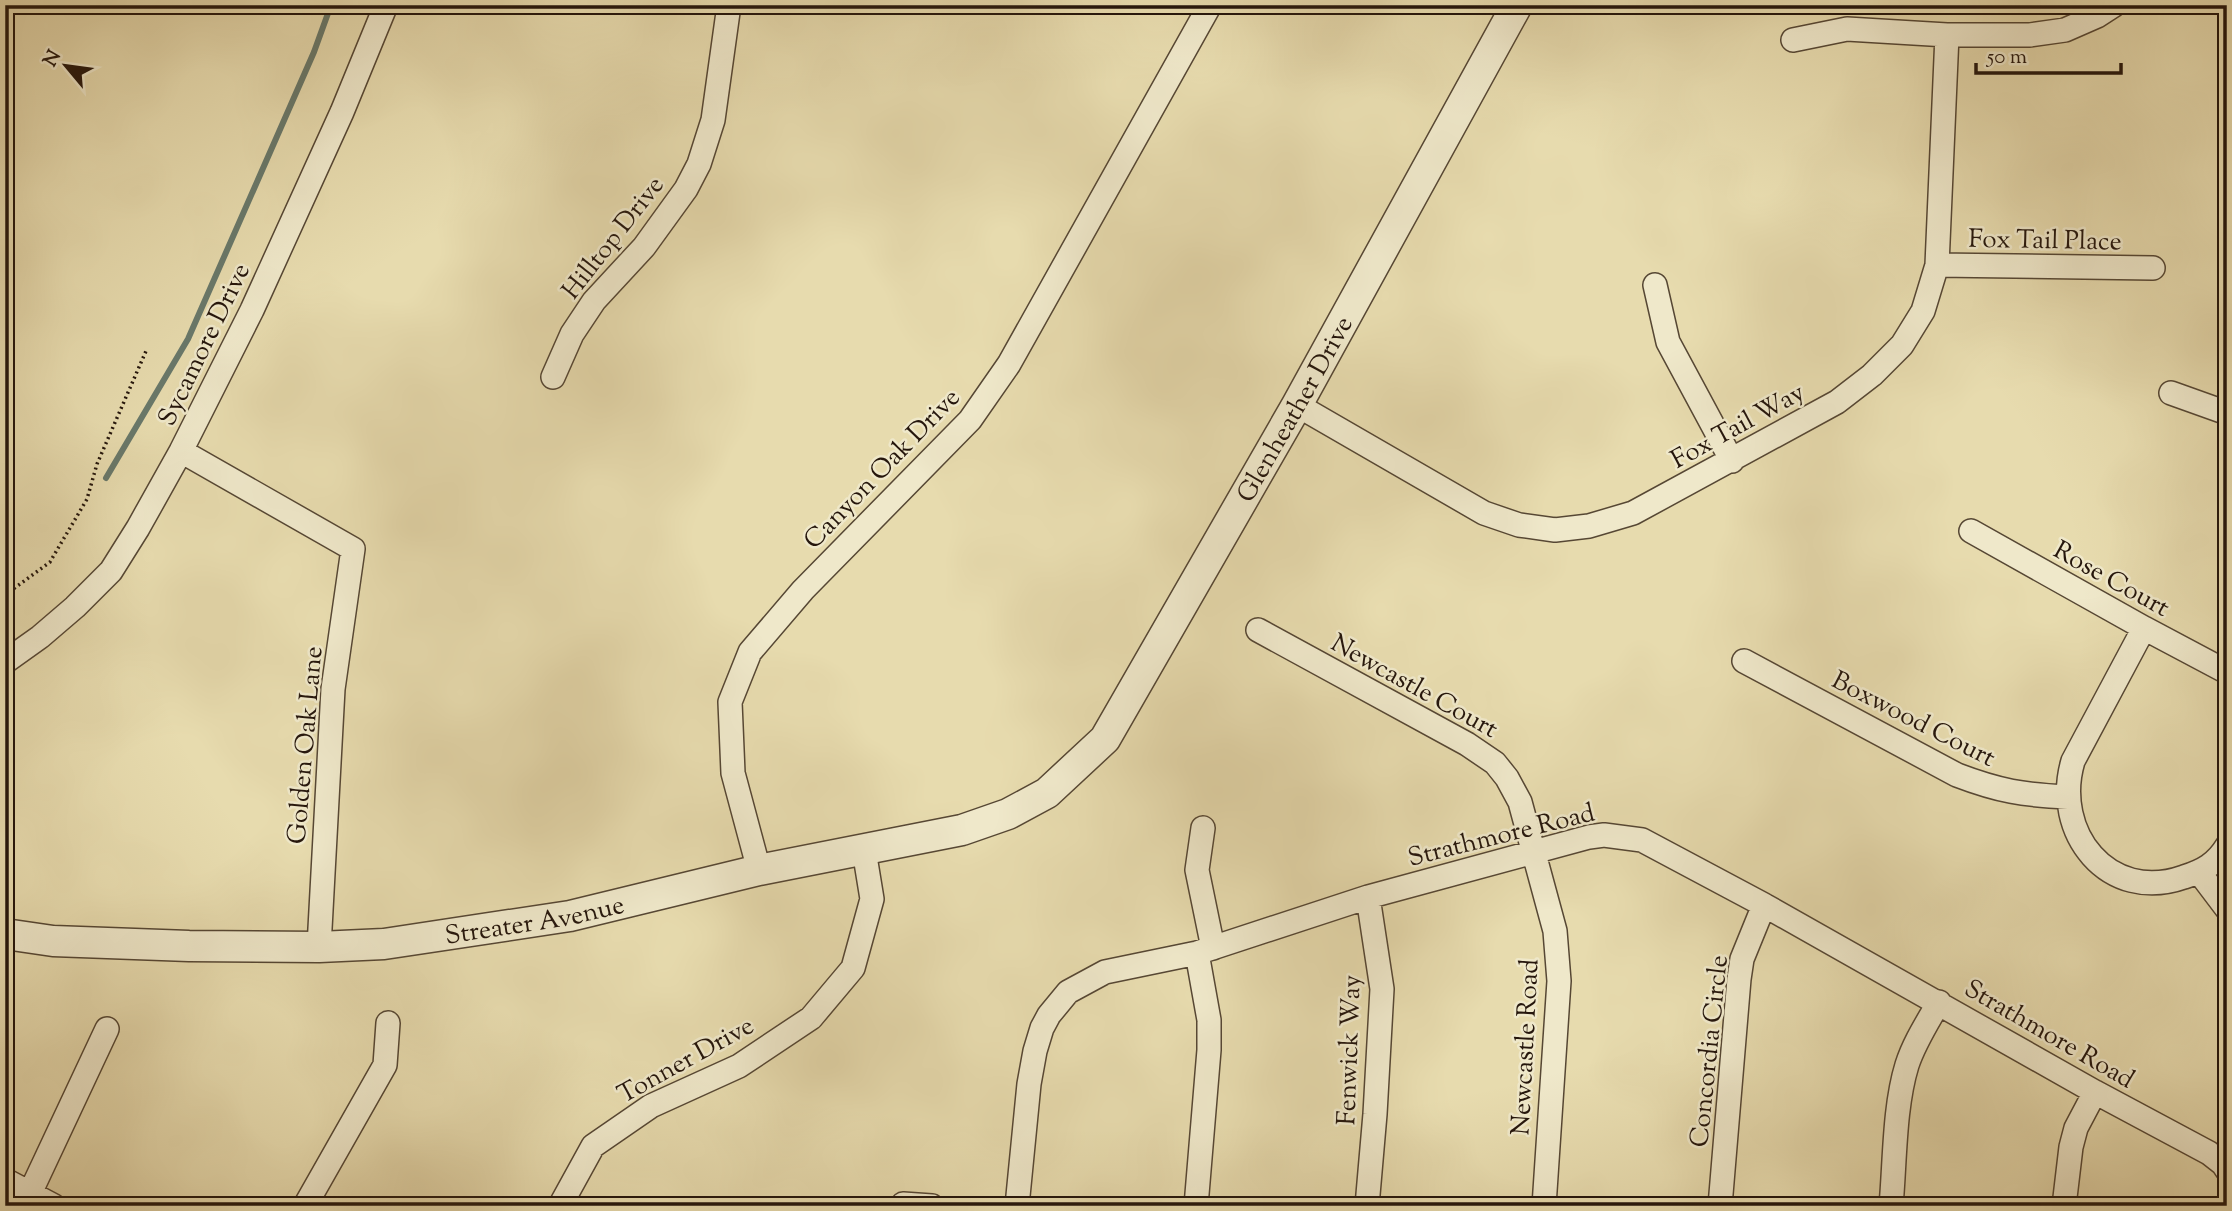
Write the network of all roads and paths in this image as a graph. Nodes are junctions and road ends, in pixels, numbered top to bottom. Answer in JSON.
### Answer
{"nodes":[{"id":1,"x":386,"y":5,"type":"edge"},
{"id":2,"x":729,"y":5,"type":"edge"},
{"id":3,"x":1210,"y":5,"type":"edge"},
{"id":4,"x":1517,"y":5,"type":"edge"},
{"id":5,"x":2113,"y":5,"type":"edge"},
{"id":6,"x":1947,"y":35,"type":"junction"},
{"id":7,"x":1793,"y":40,"type":"dead end"},
{"id":8,"x":1937,"y":265,"type":"junction"},
{"id":9,"x":2153,"y":268,"type":"dead end"},
{"id":10,"x":1655,"y":285,"type":"dead end"},
{"id":11,"x":146,"y":351,"type":"dead end"},
{"id":12,"x":553,"y":377,"type":"dead end"},
{"id":13,"x":2171,"y":393,"type":"dead end"},
{"id":14,"x":1297,"y":405,"type":"junction"},
{"id":15,"x":2227,"y":413,"type":"edge"},
{"id":16,"x":181,"y":451,"type":"junction"},
{"id":17,"x":1732,"y":461,"type":"junction"},
{"id":18,"x":1972,"y":531,"type":"dead end"},
{"id":19,"x":5,"y":595,"type":"edge"},
{"id":20,"x":2144,"y":628,"type":"junction"},
{"id":21,"x":1258,"y":630,"type":"dead end"},
{"id":22,"x":1744,"y":661,"type":"dead end"},
{"id":23,"x":5,"y":662,"type":"edge"},
{"id":24,"x":2226,"y":670,"type":"edge"},
{"id":25,"x":1047,"y":793,"type":"joint"},
{"id":26,"x":2068,"y":797,"type":"junction"},
{"id":27,"x":1203,"y":828,"type":"dead end"},
{"id":28,"x":2227,"y":846,"type":"edge"},
{"id":29,"x":864,"y":850,"type":"junction"},
{"id":30,"x":1535,"y":851,"type":"junction"},
{"id":31,"x":759,"y":870,"type":"junction"},
{"id":32,"x":2199,"y":872,"type":"junction"},
{"id":33,"x":1368,"y":897,"type":"junction"},
{"id":34,"x":1764,"y":905,"type":"junction"},
{"id":35,"x":2227,"y":909,"type":"edge"},
{"id":36,"x":5,"y":934,"type":"edge"},
{"id":37,"x":319,"y":947,"type":"junction"},
{"id":38,"x":1205,"y":950,"type":"junction"},
{"id":39,"x":1939,"y":1002,"type":"junction"},
{"id":40,"x":388,"y":1023,"type":"dead end"},
{"id":41,"x":107,"y":1029,"type":"dead end"},
{"id":42,"x":2095,"y":1092,"type":"junction"},
{"id":43,"x":2227,"y":1170,"type":"edge"},
{"id":44,"x":5,"y":1180,"type":"edge"},
{"id":45,"x":27,"y":1199,"type":"edge"},
{"id":46,"x":903,"y":1204,"type":"dead end"},
{"id":47,"x":563,"y":1205,"type":"edge"},
{"id":48,"x":54,"y":1206,"type":"edge"},
{"id":49,"x":305,"y":1206,"type":"edge"},
{"id":50,"x":932,"y":1206,"type":"edge"},
{"id":51,"x":1017,"y":1206,"type":"edge"},
{"id":52,"x":1196,"y":1206,"type":"edge"},
{"id":53,"x":1367,"y":1206,"type":"edge"},
{"id":54,"x":1544,"y":1206,"type":"edge"},
{"id":55,"x":1720,"y":1206,"type":"edge"},
{"id":56,"x":1891,"y":1206,"type":"edge"},
{"id":57,"x":2064,"y":1206,"type":"edge"}],
"edges":[{"from":1,"to":16,"type":"street","name":"Sycamore Drive"},
{"from":2,"to":12,"type":"street","name":"Hilltop Drive"},
{"from":3,"to":31,"type":"street","name":"Canyon Oak Drive"},
{"from":4,"to":14,"type":"street","name":"Glenheather Drive"},
{"from":5,"to":6,"type":"street"},
{"from":6,"to":7,"type":"street"},
{"from":6,"to":8,"type":"street","name":"Fox Tail Way"},
{"from":8,"to":9,"type":"street","name":"Fox Tail Place"},
{"from":8,"to":17,"type":"street","name":"Fox Tail Way"},
{"from":10,"to":17,"type":"street"},
{"from":11,"to":19,"type":"path"},
{"from":13,"to":15,"type":"street"},
{"from":14,"to":17,"type":"street","name":"Fox Tail Way"},
{"from":14,"to":25,"type":"street","name":"Glenheather Drive"},
{"from":16,"to":23,"type":"street","name":"Sycamore Drive"},
{"from":16,"to":37,"type":"street","name":"Golden Oak Lane"},
{"from":18,"to":20,"type":"street","name":"Rose Court"},
{"from":20,"to":24,"type":"street","name":"Rose Court"},
{"from":20,"to":26,"type":"street"},
{"from":21,"to":30,"type":"street","name":"Newcastle Court"},
{"from":22,"to":26,"type":"street","name":"Boxwood Court"},
{"from":25,"to":29,"type":"street","name":"Streater Avenue"},
{"from":26,"to":32,"type":"street"},
{"from":27,"to":38,"type":"street"},
{"from":28,"to":32,"type":"street"},
{"from":29,"to":31,"type":"street","name":"Streater Avenue"},
{"from":29,"to":47,"type":"street","name":"Tonner Drive"},
{"from":30,"to":33,"type":"street","name":"Strathmore Road"},
{"from":30,"to":34,"type":"street","name":"Strathmore Road"},
{"from":30,"to":54,"type":"street","name":"Newcastle Road"},
{"from":31,"to":37,"type":"street","name":"Streater Avenue"},
{"from":32,"to":35,"type":"street"},
{"from":33,"to":38,"type":"street","name":"Strathmore Road"},
{"from":33,"to":53,"type":"street","name":"Fenwick Way"},
{"from":34,"to":39,"type":"street","name":"Strathmore Road"},
{"from":34,"to":55,"type":"street","name":"Concordia Circle"},
{"from":36,"to":37,"type":"street","name":"Streater Avenue"},
{"from":38,"to":51,"type":"street","name":"Strathmore Road"},
{"from":38,"to":52,"type":"street"},
{"from":39,"to":42,"type":"street","name":"Strathmore Road"},
{"from":39,"to":56,"type":"street"},
{"from":40,"to":49,"type":"street"},
{"from":41,"to":45,"type":"street"},
{"from":42,"to":43,"type":"street","name":"Strathmore Road"},
{"from":42,"to":57,"type":"street"},
{"from":44,"to":45,"type":"street"},
{"from":45,"to":48,"type":"street"},
{"from":46,"to":50,"type":"street"}]}
